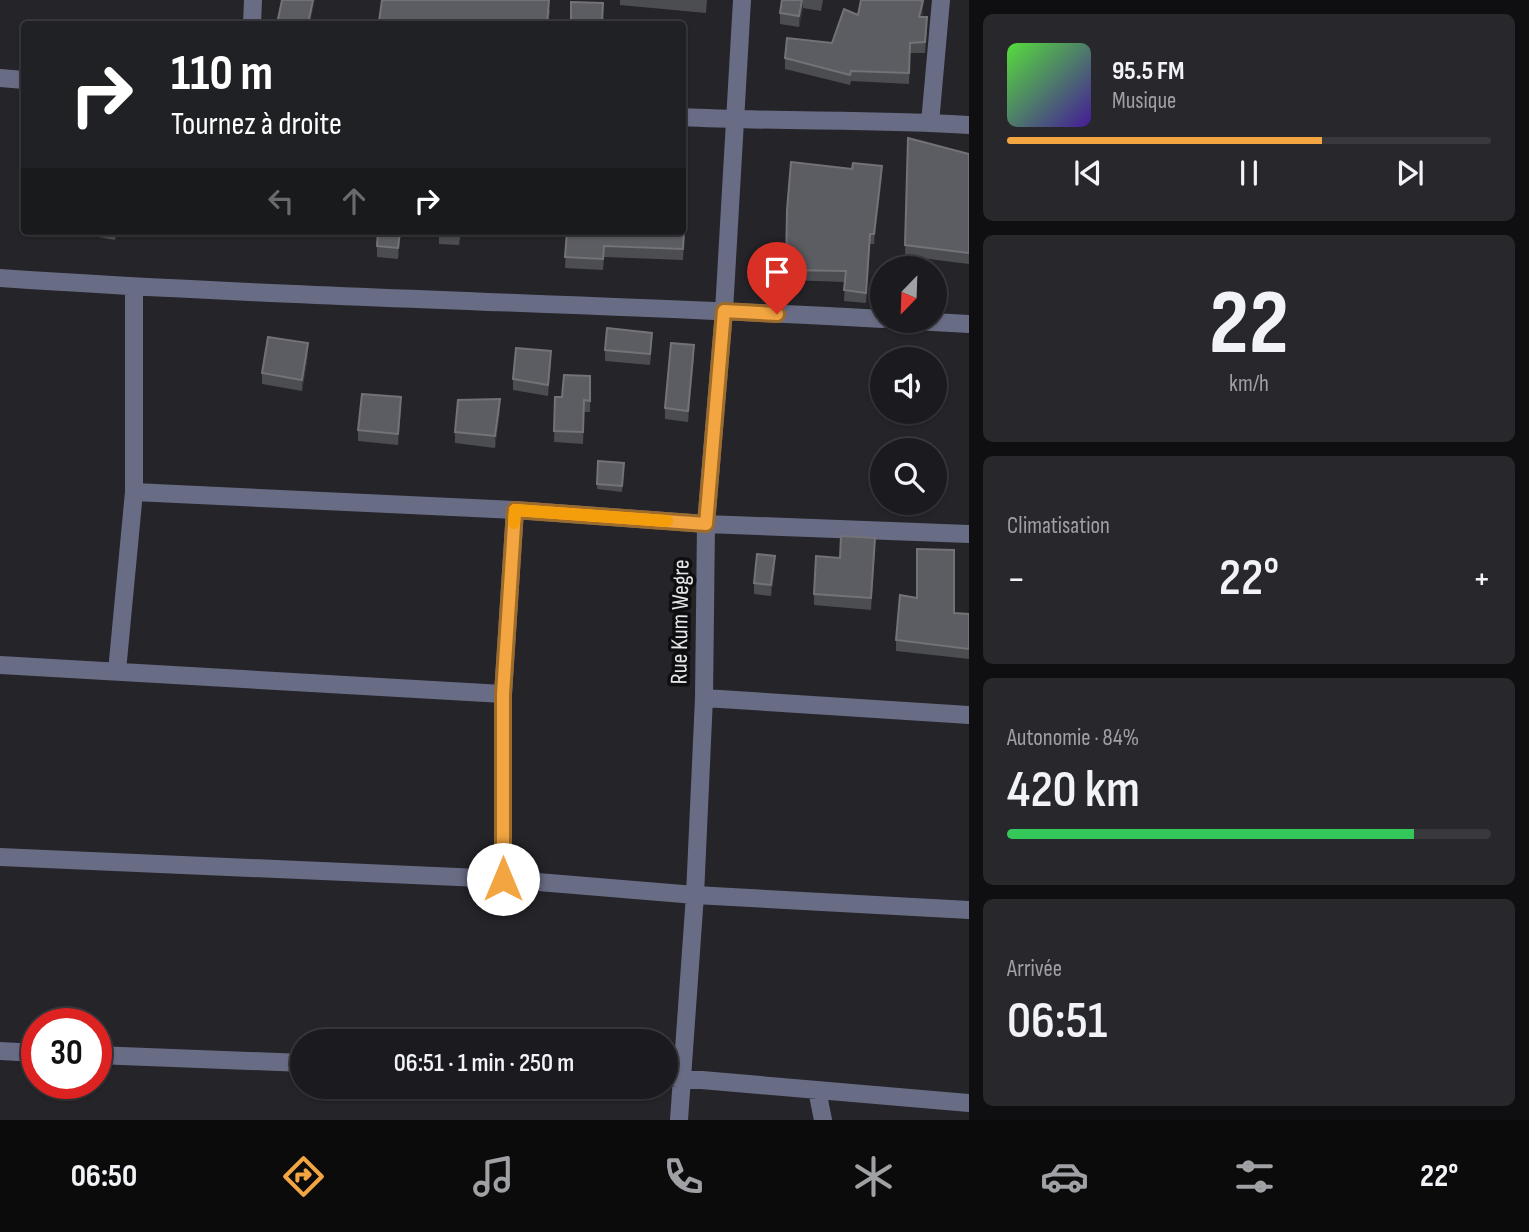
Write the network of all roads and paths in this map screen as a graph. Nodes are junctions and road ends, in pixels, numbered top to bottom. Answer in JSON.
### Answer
{"nodes":[{"id":1,"x":253,"y":0,"type":"edge"},
{"id":2,"x":742,"y":0,"type":"edge"},
{"id":3,"x":941,"y":0,"type":"edge"},
{"id":4,"x":252,"y":21,"type":"edge"},
{"id":5,"x":0,"y":78,"type":"edge"},
{"id":6,"x":21,"y":80,"type":"edge"},
{"id":7,"x":686,"y":117,"type":"edge"},
{"id":8,"x":736,"y":120,"type":"junction"},
{"id":9,"x":930,"y":123,"type":"junction"},
{"id":10,"x":969,"y":125,"type":"edge"},
{"id":11,"x":0,"y":278,"type":"edge"},
{"id":12,"x":134,"y":287,"type":"junction"},
{"id":13,"x":724,"y":311,"type":"junction"},
{"id":14,"x":870,"y":318,"type":"edge"},
{"id":15,"x":947,"y":323,"type":"edge"},
{"id":16,"x":969,"y":324,"type":"edge"},
{"id":17,"x":134,"y":492,"type":"junction"},
{"id":18,"x":515,"y":510,"type":"junction"},
{"id":19,"x":706,"y":524,"type":"junction"},
{"id":20,"x":969,"y":534,"type":"edge"},
{"id":21,"x":0,"y":665,"type":"edge"},
{"id":22,"x":117,"y":671,"type":"junction"},
{"id":23,"x":503,"y":694,"type":"junction"},
{"id":24,"x":704,"y":698,"type":"junction"},
{"id":25,"x":969,"y":715,"type":"edge"},
{"id":26,"x":0,"y":858,"type":"edge"},
{"id":27,"x":503,"y":879,"type":"junction"},
{"id":28,"x":695,"y":895,"type":"junction"},
{"id":29,"x":969,"y":910,"type":"edge"},
{"id":30,"x":678,"y":1043,"type":"edge"},
{"id":31,"x":0,"y":1051,"type":"edge"},
{"id":32,"x":21,"y":1052,"type":"edge"},
{"id":33,"x":112,"y":1056,"type":"edge"},
{"id":34,"x":290,"y":1062,"type":"edge"},
{"id":35,"x":678,"y":1078,"type":"edge"},
{"id":36,"x":817,"y":1090,"type":"junction"},
{"id":37,"x":676,"y":1099,"type":"edge"},
{"id":38,"x":969,"y":1104,"type":"edge"},
{"id":39,"x":679,"y":1120,"type":"edge"},
{"id":40,"x":823,"y":1120,"type":"edge"}],
"edges":[{"from":1,"to":4,"type":"street"},
{"from":2,"to":8,"type":"street","name":"Rue Kum Wegre"},
{"from":3,"to":9,"type":"street"},
{"from":5,"to":6,"type":"street"},
{"from":7,"to":8,"type":"street"},
{"from":8,"to":9,"type":"street"},
{"from":8,"to":13,"type":"street","name":"Rue Kum Wegre"},
{"from":9,"to":10,"type":"street"},
{"from":11,"to":12,"type":"street"},
{"from":12,"to":13,"type":"street"},
{"from":12,"to":17,"type":"street"},
{"from":13,"to":14,"type":"street"},
{"from":13,"to":19,"type":"street","name":"Rue Kum Wegre"},
{"from":15,"to":16,"type":"street"},
{"from":17,"to":18,"type":"street"},
{"from":17,"to":22,"type":"street"},
{"from":18,"to":19,"type":"street"},
{"from":18,"to":23,"type":"street"},
{"from":19,"to":20,"type":"street"},
{"from":19,"to":24,"type":"street","name":"Rue Kum Wegre"},
{"from":21,"to":22,"type":"street"},
{"from":22,"to":23,"type":"street"},
{"from":23,"to":27,"type":"street"},
{"from":24,"to":25,"type":"street"},
{"from":24,"to":28,"type":"street","name":"Rue Kum Wegre"},
{"from":26,"to":27,"type":"street"},
{"from":27,"to":28,"type":"street"},
{"from":28,"to":29,"type":"street"},
{"from":28,"to":30,"type":"street","name":"Rue Kum Wegre"},
{"from":31,"to":32,"type":"street"},
{"from":33,"to":34,"type":"street"},
{"from":35,"to":36,"type":"street"},
{"from":36,"to":38,"type":"street"},
{"from":36,"to":40,"type":"street"},
{"from":37,"to":39,"type":"street","name":"Rue Kum Wegre"}]}
